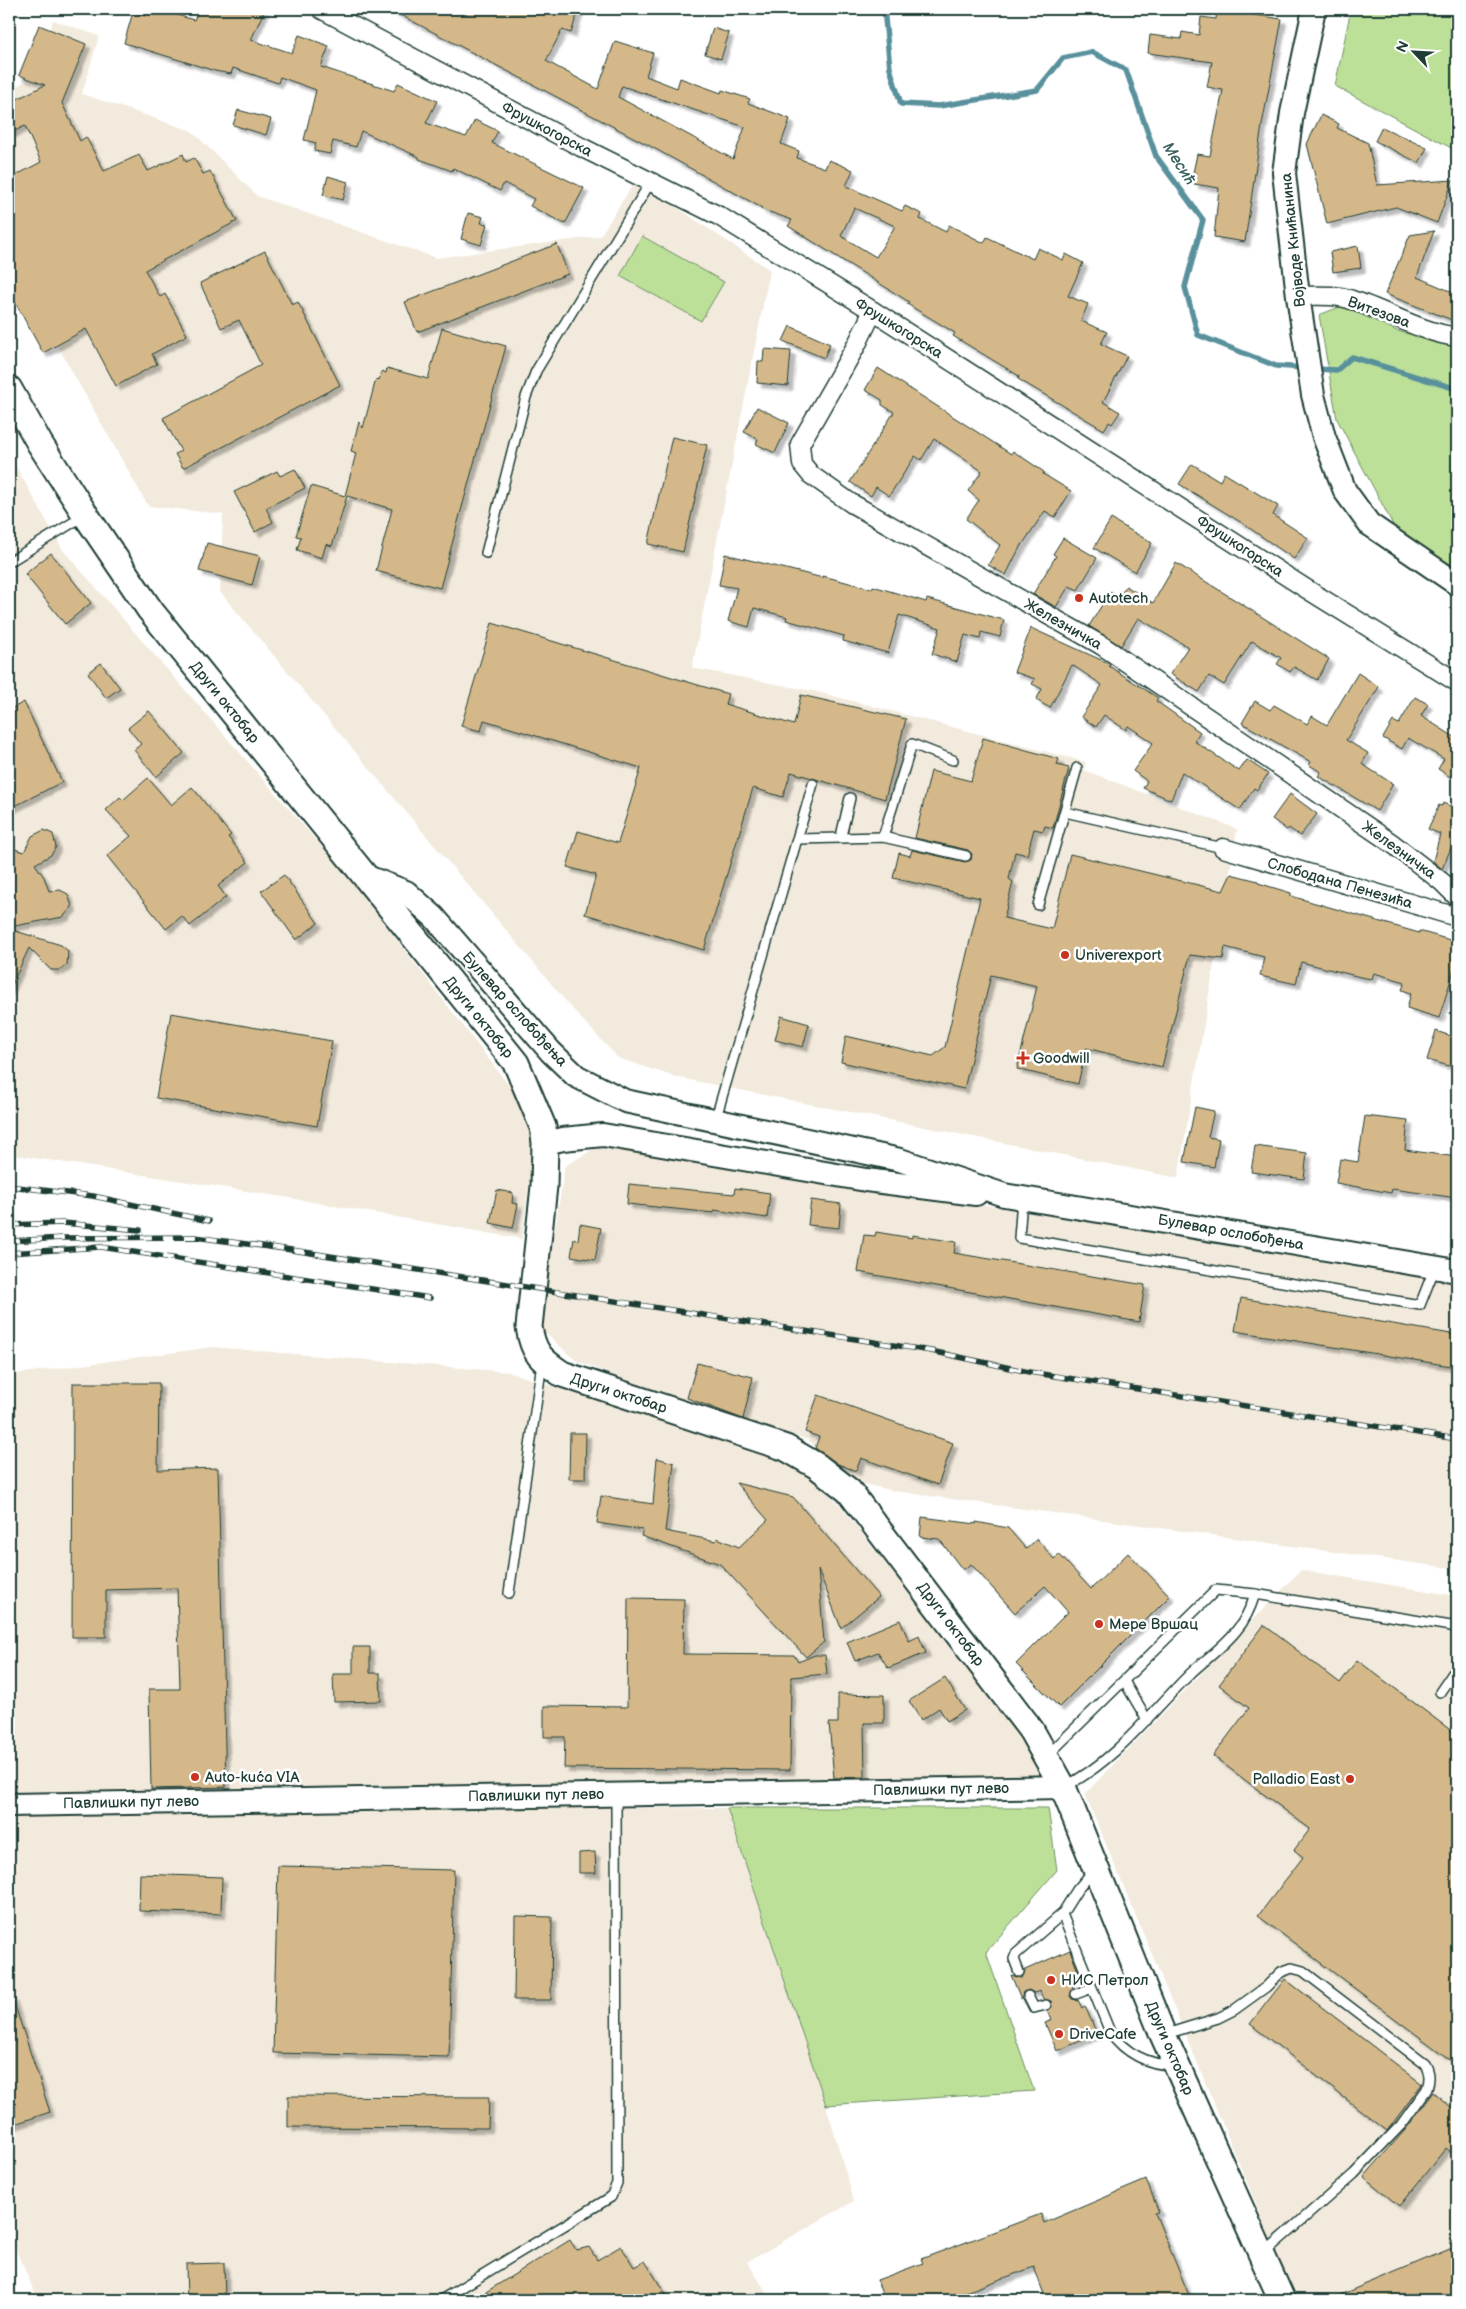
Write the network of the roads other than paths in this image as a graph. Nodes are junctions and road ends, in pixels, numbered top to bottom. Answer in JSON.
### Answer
{"nodes":[{"id":1,"x":321,"y":9,"type":"edge"},
{"id":2,"x":1314,"y":9,"type":"edge"},
{"id":3,"x":650,"y":183,"type":"junction"},
{"id":4,"x":1298,"y":296,"type":"junction"},
{"id":5,"x":873,"y":311,"type":"junction"},
{"id":6,"x":1457,"y":337,"type":"edge"},
{"id":7,"x":9,"y":388,"type":"edge"},
{"id":8,"x":17,"y":418,"type":"edge"},
{"id":9,"x":85,"y":514,"type":"junction"},
{"id":10,"x":486,"y":553,"type":"dead end"},
{"id":11,"x":9,"y":562,"type":"edge"},
{"id":12,"x":1457,"y":584,"type":"edge"},
{"id":13,"x":1457,"y":682,"type":"edge"},
{"id":14,"x":953,"y":760,"type":"dead end"},
{"id":15,"x":1077,"y":768,"type":"dead end"},
{"id":16,"x":813,"y":784,"type":"dead end"},
{"id":17,"x":850,"y":798,"type":"dead end"},
{"id":18,"x":1064,"y":812,"type":"junction"},
{"id":19,"x":841,"y":836,"type":"junction"},
{"id":20,"x":883,"y":837,"type":"junction"},
{"id":21,"x":798,"y":839,"type":"junction"},
{"id":22,"x":1223,"y":848,"type":"joint"},
{"id":23,"x":966,"y":856,"type":"dead end"},
{"id":24,"x":365,"y":876,"type":"junction"},
{"id":25,"x":1457,"y":897,"type":"edge"},
{"id":26,"x":1038,"y":906,"type":"dead end"},
{"id":27,"x":1457,"y":917,"type":"edge"},
{"id":28,"x":714,"y":1121,"type":"junction"},
{"id":29,"x":545,"y":1143,"type":"junction"},
{"id":30,"x":859,"y":1150,"type":"junction"},
{"id":31,"x":933,"y":1170,"type":"junction"},
{"id":32,"x":873,"y":1181,"type":"junction"},
{"id":33,"x":1013,"y":1196,"type":"junction"},
{"id":34,"x":1435,"y":1267,"type":"junction"},
{"id":35,"x":1457,"y":1270,"type":"edge"},
{"id":36,"x":542,"y":1360,"type":"junction"},
{"id":37,"x":510,"y":1593,"type":"dead end"},
{"id":38,"x":1255,"y":1594,"type":"junction"},
{"id":39,"x":1457,"y":1627,"type":"edge"},
{"id":40,"x":1457,"y":1667,"type":"edge"},
{"id":41,"x":1124,"y":1681,"type":"junction"},
{"id":42,"x":1440,"y":1692,"type":"dead end"},
{"id":43,"x":1147,"y":1720,"type":"junction"},
{"id":44,"x":1046,"y":1757,"type":"junction"},
{"id":45,"x":1063,"y":1787,"type":"junction"},
{"id":46,"x":616,"y":1794,"type":"junction"},
{"id":47,"x":9,"y":1804,"type":"edge"},
{"id":48,"x":1097,"y":1867,"type":"junction"},
{"id":49,"x":1062,"y":1914,"type":"junction"},
{"id":50,"x":1019,"y":1972,"type":"dead end"},
{"id":51,"x":1092,"y":1988,"type":"junction"},
{"id":52,"x":1076,"y":1994,"type":"dead end"},
{"id":53,"x":1028,"y":1996,"type":"dead end"},
{"id":54,"x":1046,"y":2006,"type":"dead end"},
{"id":55,"x":1163,"y":2035,"type":"junction"},
{"id":56,"x":1176,"y":2066,"type":"junction"},
{"id":57,"x":1263,"y":2254,"type":"junction"},
{"id":58,"x":442,"y":2300,"type":"edge"},
{"id":59,"x":1282,"y":2300,"type":"edge"}],
"edges":[{"from":1,"to":3,"type":"street","name":"Фрушкогорска"},
{"from":2,"to":4,"type":"street","name":"Војводе Книћанина"},
{"from":3,"to":5,"type":"street","name":"Фрушкогорска"},
{"from":3,"to":10,"type":"lane"},
{"from":4,"to":6,"type":"street","name":"Витезова"},
{"from":4,"to":12,"type":"street","name":"Војводе Книћанина"},
{"from":5,"to":13,"type":"street","name":"Фрушкогорска"},
{"from":5,"to":25,"type":"street","name":"Железничка"},
{"from":7,"to":8,"type":"main road","name":"Други октобар"},
{"from":8,"to":9,"type":"main road","name":"Други октобар"},
{"from":9,"to":11,"type":"lane"},
{"from":9,"to":24,"type":"main road","name":"Други октобар"},
{"from":14,"to":20,"type":"lane"},
{"from":15,"to":18,"type":"lane"},
{"from":16,"to":21,"type":"lane"},
{"from":17,"to":19,"type":"lane"},
{"from":18,"to":22,"type":"lane"},
{"from":18,"to":26,"type":"lane"},
{"from":19,"to":20,"type":"lane"},
{"from":19,"to":21,"type":"lane"},
{"from":20,"to":23,"type":"lane"},
{"from":21,"to":28,"type":"lane"},
{"from":22,"to":27,"type":"street","name":"Слободана Пенезића"},
{"from":24,"to":28,"type":"street","name":"Булевар ослобођења"},
{"from":24,"to":29,"type":"main road","name":"Други октобар"},
{"from":28,"to":30,"type":"street","name":"Булевар ослобођења"},
{"from":29,"to":32,"type":"street","name":"Булевар ослобођења"},
{"from":29,"to":36,"type":"main road","name":"Други октобар"},
{"from":30,"to":31,"type":"street","name":"Булевар ослобођења"},
{"from":30,"to":32,"type":"street"},
{"from":31,"to":32,"type":"street","name":"Булевар ослобођења"},
{"from":31,"to":33,"type":"street","name":"Булевар ослобођења"},
{"from":32,"to":33,"type":"street","name":"Булевар ослобођења"},
{"from":33,"to":34,"type":"street","name":"Булевар ослобођења"},
{"from":33,"to":34,"type":"lane"},
{"from":34,"to":35,"type":"street","name":"Булевар ослобођења"},
{"from":36,"to":37,"type":"lane"},
{"from":36,"to":44,"type":"main road","name":"Други октобар"},
{"from":38,"to":39,"type":"lane"},
{"from":38,"to":41,"type":"lane"},
{"from":38,"to":43,"type":"lane"},
{"from":40,"to":42,"type":"lane"},
{"from":41,"to":43,"type":"lane"},
{"from":41,"to":44,"type":"lane"},
{"from":43,"to":45,"type":"lane"},
{"from":44,"to":45,"type":"main road","name":"Други октобар"},
{"from":45,"to":46,"type":"street","name":"Павлишки пут лево"},
{"from":45,"to":48,"type":"main road","name":"Други октобар"},
{"from":46,"to":47,"type":"street","name":"Павлишки пут лево"},
{"from":46,"to":58,"type":"lane"},
{"from":48,"to":49,"type":"lane"},
{"from":48,"to":55,"type":"main road","name":"Други октобар"},
{"from":49,"to":50,"type":"lane"},
{"from":49,"to":51,"type":"lane"},
{"from":51,"to":52,"type":"lane"},
{"from":51,"to":56,"type":"lane"},
{"from":53,"to":54,"type":"lane"},
{"from":55,"to":56,"type":"main road","name":"Други октобар"},
{"from":55,"to":57,"type":"lane"},
{"from":56,"to":57,"type":"main road","name":"Други октобар"},
{"from":57,"to":59,"type":"main road","name":"Други октобар"}]}
